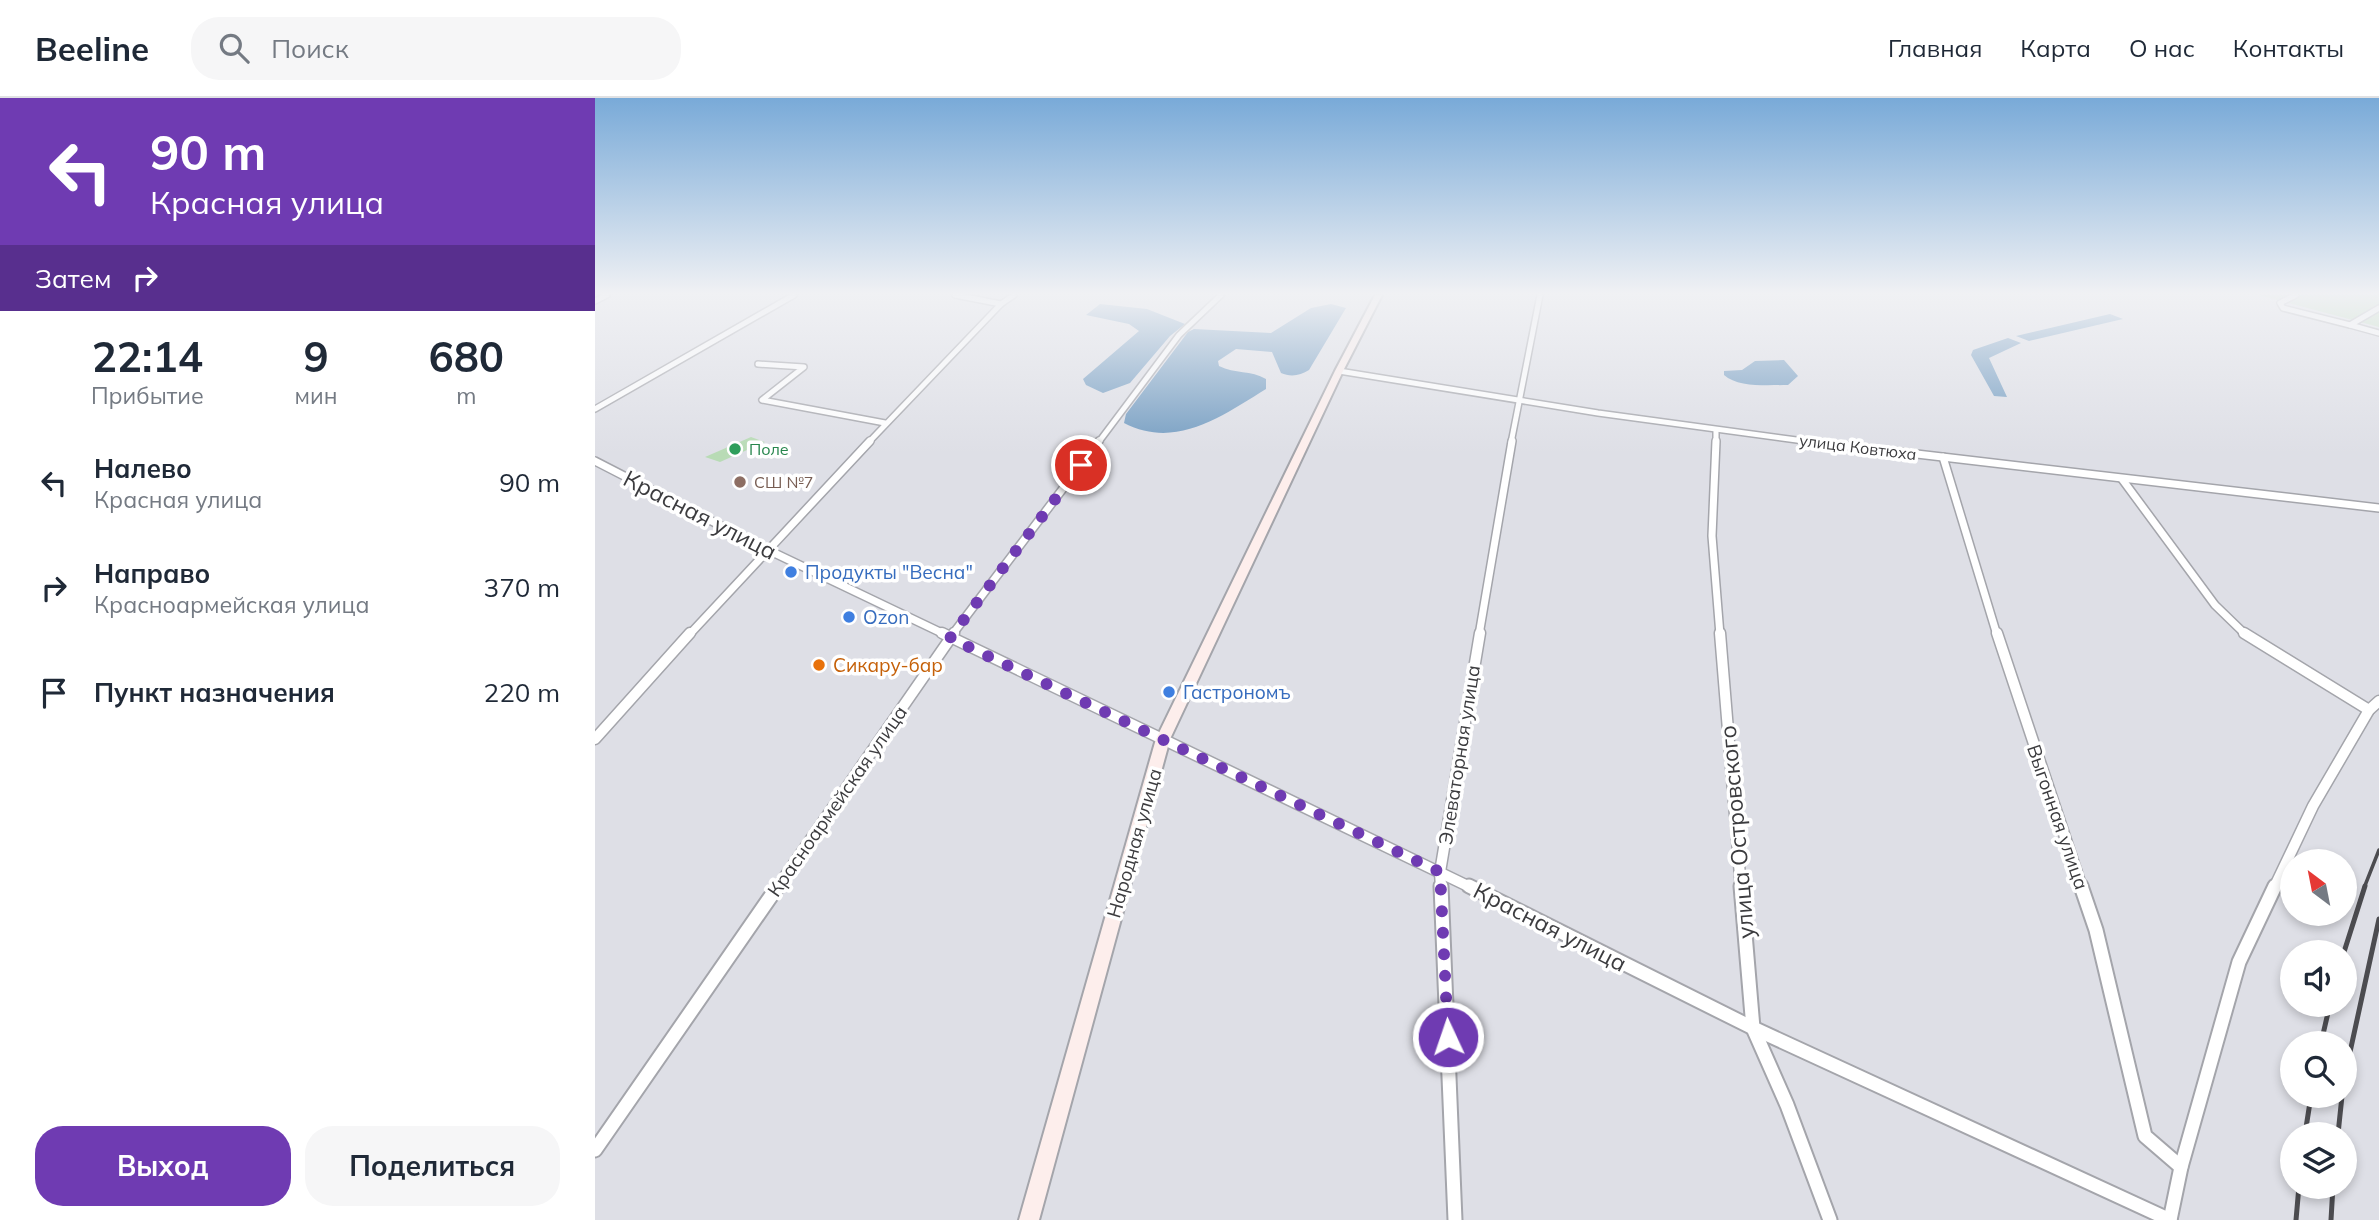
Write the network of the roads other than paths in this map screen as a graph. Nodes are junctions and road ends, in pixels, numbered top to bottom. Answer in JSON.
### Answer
{"nodes":[{"id":1,"x":703,"y":347,"type":"edge"},
{"id":2,"x":958,"y":347,"type":"edge"},
{"id":3,"x":1170,"y":347,"type":"edge"},
{"id":4,"x":1351,"y":347,"type":"edge"},
{"id":5,"x":1529,"y":347,"type":"edge"},
{"id":6,"x":758,"y":364,"type":"dead end"},
{"id":7,"x":1339,"y":371,"type":"junction"},
{"id":8,"x":1518,"y":403,"type":"junction"},
{"id":9,"x":595,"y":409,"type":"edge"},
{"id":10,"x":885,"y":423,"type":"junction"},
{"id":11,"x":1716,"y":430,"type":"junction"},
{"id":12,"x":1943,"y":457,"type":"junction"},
{"id":13,"x":595,"y":461,"type":"edge"},
{"id":14,"x":2122,"y":479,"type":"junction"},
{"id":15,"x":2379,"y":508,"type":"edge"},
{"id":16,"x":766,"y":549,"type":"junction"},
{"id":17,"x":950,"y":638,"type":"junction"},
{"id":18,"x":2379,"y":701,"type":"edge"},
{"id":19,"x":2369,"y":710,"type":"junction"},
{"id":20,"x":595,"y":739,"type":"edge"},
{"id":21,"x":1163,"y":739,"type":"junction"},
{"id":22,"x":1440,"y":872,"type":"junction"},
{"id":23,"x":1753,"y":1028,"type":"junction"},
{"id":24,"x":595,"y":1150,"type":"edge"},
{"id":25,"x":2181,"y":1167,"type":"junction"},
{"id":26,"x":1029,"y":1220,"type":"edge"},
{"id":27,"x":1455,"y":1220,"type":"edge"},
{"id":28,"x":1830,"y":1220,"type":"edge"},
{"id":29,"x":2170,"y":1220,"type":"edge"}],
"edges":[{"from":1,"to":9,"type":"street"},
{"from":2,"to":10,"type":"street"},
{"from":3,"to":17,"type":"street","name":"Красноармейская улица"},
{"from":4,"to":7,"type":"main road","name":"Народная улица"},
{"from":5,"to":8,"type":"street","name":"Элеваторная улица"},
{"from":6,"to":10,"type":"street"},
{"from":7,"to":8,"type":"street","name":"улица Ковтюха"},
{"from":7,"to":21,"type":"main road","name":"Народная улица"},
{"from":8,"to":11,"type":"street","name":"улица Ковтюха"},
{"from":8,"to":22,"type":"street","name":"Элеваторная улица"},
{"from":10,"to":16,"type":"street"},
{"from":11,"to":12,"type":"street","name":"улица Ковтюха"},
{"from":11,"to":23,"type":"street","name":"улица Островского"},
{"from":12,"to":14,"type":"street","name":"улица Ковтюха"},
{"from":12,"to":25,"type":"street","name":"Выгонная улица"},
{"from":13,"to":16,"type":"street","name":"Красная улица"},
{"from":14,"to":15,"type":"street","name":"улица Ковтюха"},
{"from":14,"to":19,"type":"street"},
{"from":16,"to":17,"type":"street","name":"Красная улица"},
{"from":16,"to":20,"type":"street"},
{"from":17,"to":21,"type":"street","name":"Красная улица"},
{"from":17,"to":24,"type":"street","name":"Красноармейская улица"},
{"from":18,"to":19,"type":"street"},
{"from":19,"to":25,"type":"street"},
{"from":21,"to":22,"type":"street","name":"Красная улица"},
{"from":21,"to":26,"type":"main road","name":"Народная улица"},
{"from":22,"to":23,"type":"street","name":"Красная улица"},
{"from":22,"to":27,"type":"street","name":"Элеваторная улица"},
{"from":23,"to":28,"type":"street","name":"улица Островского"},
{"from":23,"to":29,"type":"street","name":"Красная улица"},
{"from":25,"to":29,"type":"street"}]}
